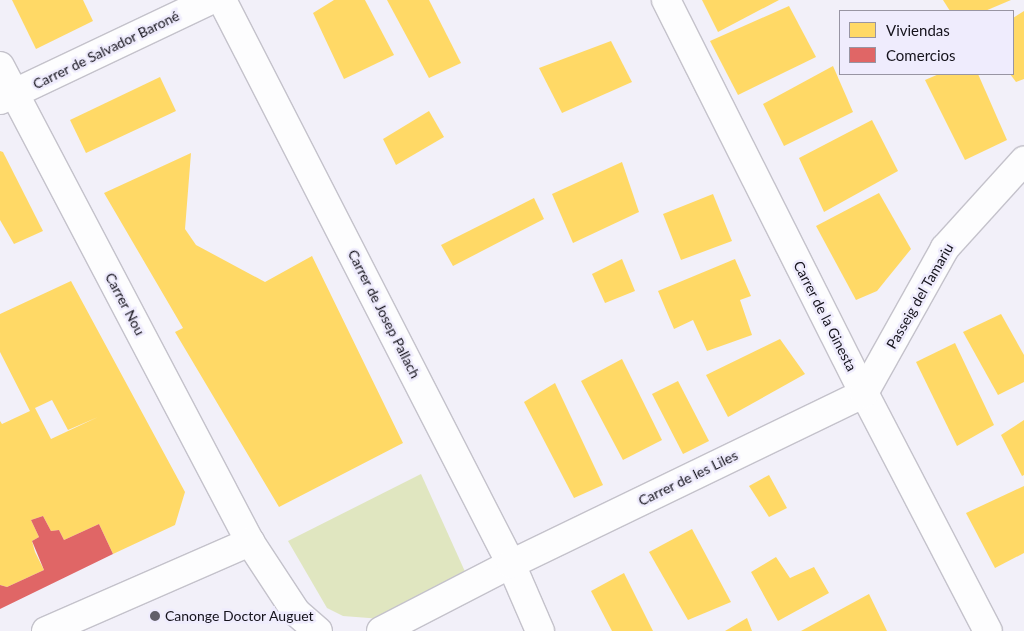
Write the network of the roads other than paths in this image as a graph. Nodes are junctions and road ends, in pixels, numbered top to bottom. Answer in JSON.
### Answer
{"nodes":[{"id":1,"x":211,"y":0,"type":"edge"},
{"id":2,"x":222,"y":0,"type":"edge"},
{"id":3,"x":666,"y":0,"type":"edge"},
{"id":4,"x":0,"y":66,"type":"edge"},
{"id":5,"x":7,"y":97,"type":"edge"},
{"id":6,"x":1024,"y":161,"type":"edge"},
{"id":7,"x":864,"y":393,"type":"junction"},
{"id":8,"x":250,"y":542,"type":"junction"},
{"id":9,"x":511,"y":564,"type":"junction"},
{"id":10,"x":46,"y":631,"type":"edge"},
{"id":11,"x":318,"y":631,"type":"edge"},
{"id":12,"x":382,"y":631,"type":"edge"},
{"id":13,"x":540,"y":631,"type":"edge"},
{"id":14,"x":988,"y":631,"type":"edge"}],
"edges":[{"from":1,"to":5,"type":"street","name":"Carrer de Salvador Baroné"},
{"from":2,"to":9,"type":"street","name":"Carrer de Josep Pallach"},
{"from":3,"to":7,"type":"street","name":"Carrer de la Ginesta"},
{"from":4,"to":5,"type":"street","name":"Carrer Nou"},
{"from":5,"to":8,"type":"street","name":"Carrer Nou"},
{"from":6,"to":7,"type":"street","name":"Passeig del Tamariu"},
{"from":7,"to":9,"type":"street","name":"Carrer de les Liles"},
{"from":7,"to":14,"type":"street","name":"Carrer de la Ginesta"},
{"from":8,"to":10,"type":"street"},
{"from":8,"to":11,"type":"street","name":"Carrer Nou"},
{"from":9,"to":12,"type":"street","name":"Carrer de les Liles"},
{"from":9,"to":13,"type":"street","name":"Carrer de Josep Pallach"}]}
